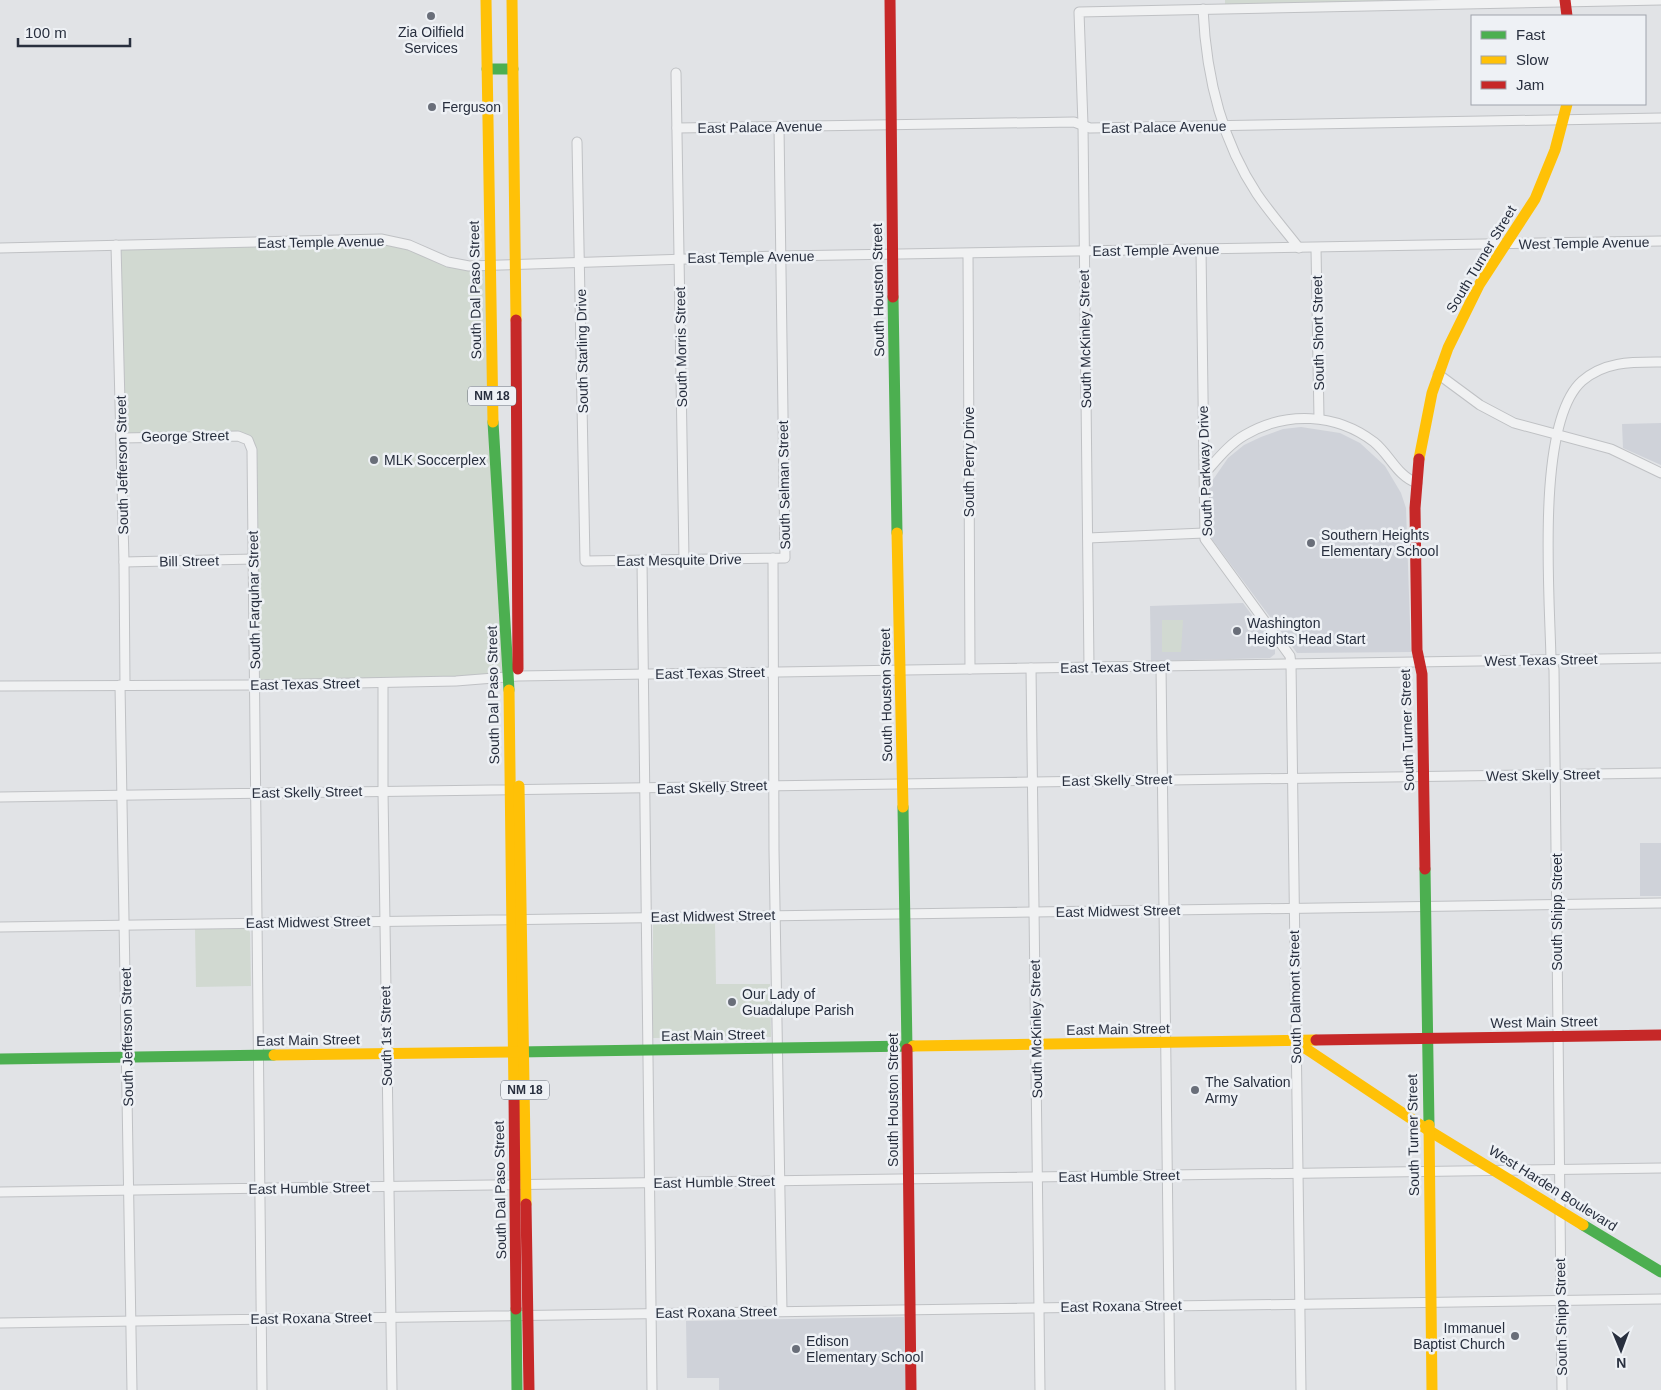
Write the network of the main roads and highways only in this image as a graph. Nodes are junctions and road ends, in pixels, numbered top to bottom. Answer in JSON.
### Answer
{"nodes":[{"id":1,"x":486,"y":0,"type":"edge"},
{"id":2,"x":512,"y":0,"type":"edge"},
{"id":3,"x":890,"y":0,"type":"edge"},
{"id":4,"x":1566,"y":1,"type":"edge"},
{"id":5,"x":1567,"y":15,"type":"edge"},
{"id":6,"x":487,"y":69,"type":"junction"},
{"id":7,"x":513,"y":69,"type":"junction"},
{"id":8,"x":1566,"y":105,"type":"edge"},
{"id":9,"x":513,"y":676,"type":"junction"},
{"id":10,"x":1661,"y":1035,"type":"edge"},
{"id":11,"x":1427,"y":1038,"type":"junction"},
{"id":12,"x":1296,"y":1042,"type":"junction"},
{"id":13,"x":908,"y":1047,"type":"junction"},
{"id":14,"x":519,"y":1052,"type":"junction"},
{"id":15,"x":0,"y":1059,"type":"edge"},
{"id":16,"x":1428,"y":1130,"type":"junction"},
{"id":17,"x":1661,"y":1272,"type":"edge"},
{"id":18,"x":517,"y":1390,"type":"edge"},
{"id":19,"x":529,"y":1390,"type":"edge"},
{"id":20,"x":911,"y":1390,"type":"edge"},
{"id":21,"x":1432,"y":1390,"type":"edge"}],
"edges":[{"from":1,"to":6,"type":"main road","name":"South Dal Paso Street","number":"NM 18"},
{"from":2,"to":7,"type":"main road","name":"South Dal Paso Street","number":"NM 18"},
{"from":3,"to":13,"type":"main road","name":"South Houston Street"},
{"from":4,"to":5,"type":"main road"},
{"from":6,"to":7,"type":"main road"},
{"from":6,"to":9,"type":"main road","name":"South Dal Paso Street","number":"NM 18"},
{"from":7,"to":9,"type":"main road","name":"South Dal Paso Street","number":"NM 18"},
{"from":8,"to":11,"type":"main road","name":"South Turner Street"},
{"from":9,"to":14,"type":"main road","name":"South Dal Paso Street","number":"NM 18"},
{"from":10,"to":11,"type":"main road","name":"West Main Street"},
{"from":11,"to":12,"type":"main road","name":"East Main Street"},
{"from":11,"to":16,"type":"main road","name":"South Turner Street"},
{"from":12,"to":13,"type":"main road","name":"East Main Street"},
{"from":12,"to":16,"type":"main road","name":"West Harden Boulevard"},
{"from":13,"to":14,"type":"main road","name":"East Main Street"},
{"from":13,"to":20,"type":"main road","name":"South Houston Street"},
{"from":14,"to":15,"type":"main road","name":"East Main Street"},
{"from":14,"to":18,"type":"main road","name":"South Dal Paso Street","number":"NM 18"},
{"from":14,"to":19,"type":"main road","name":"South Dal Paso Street","number":"NM 18"},
{"from":16,"to":17,"type":"main road","name":"West Harden Boulevard"},
{"from":16,"to":21,"type":"main road","name":"South Turner Street"}]}
